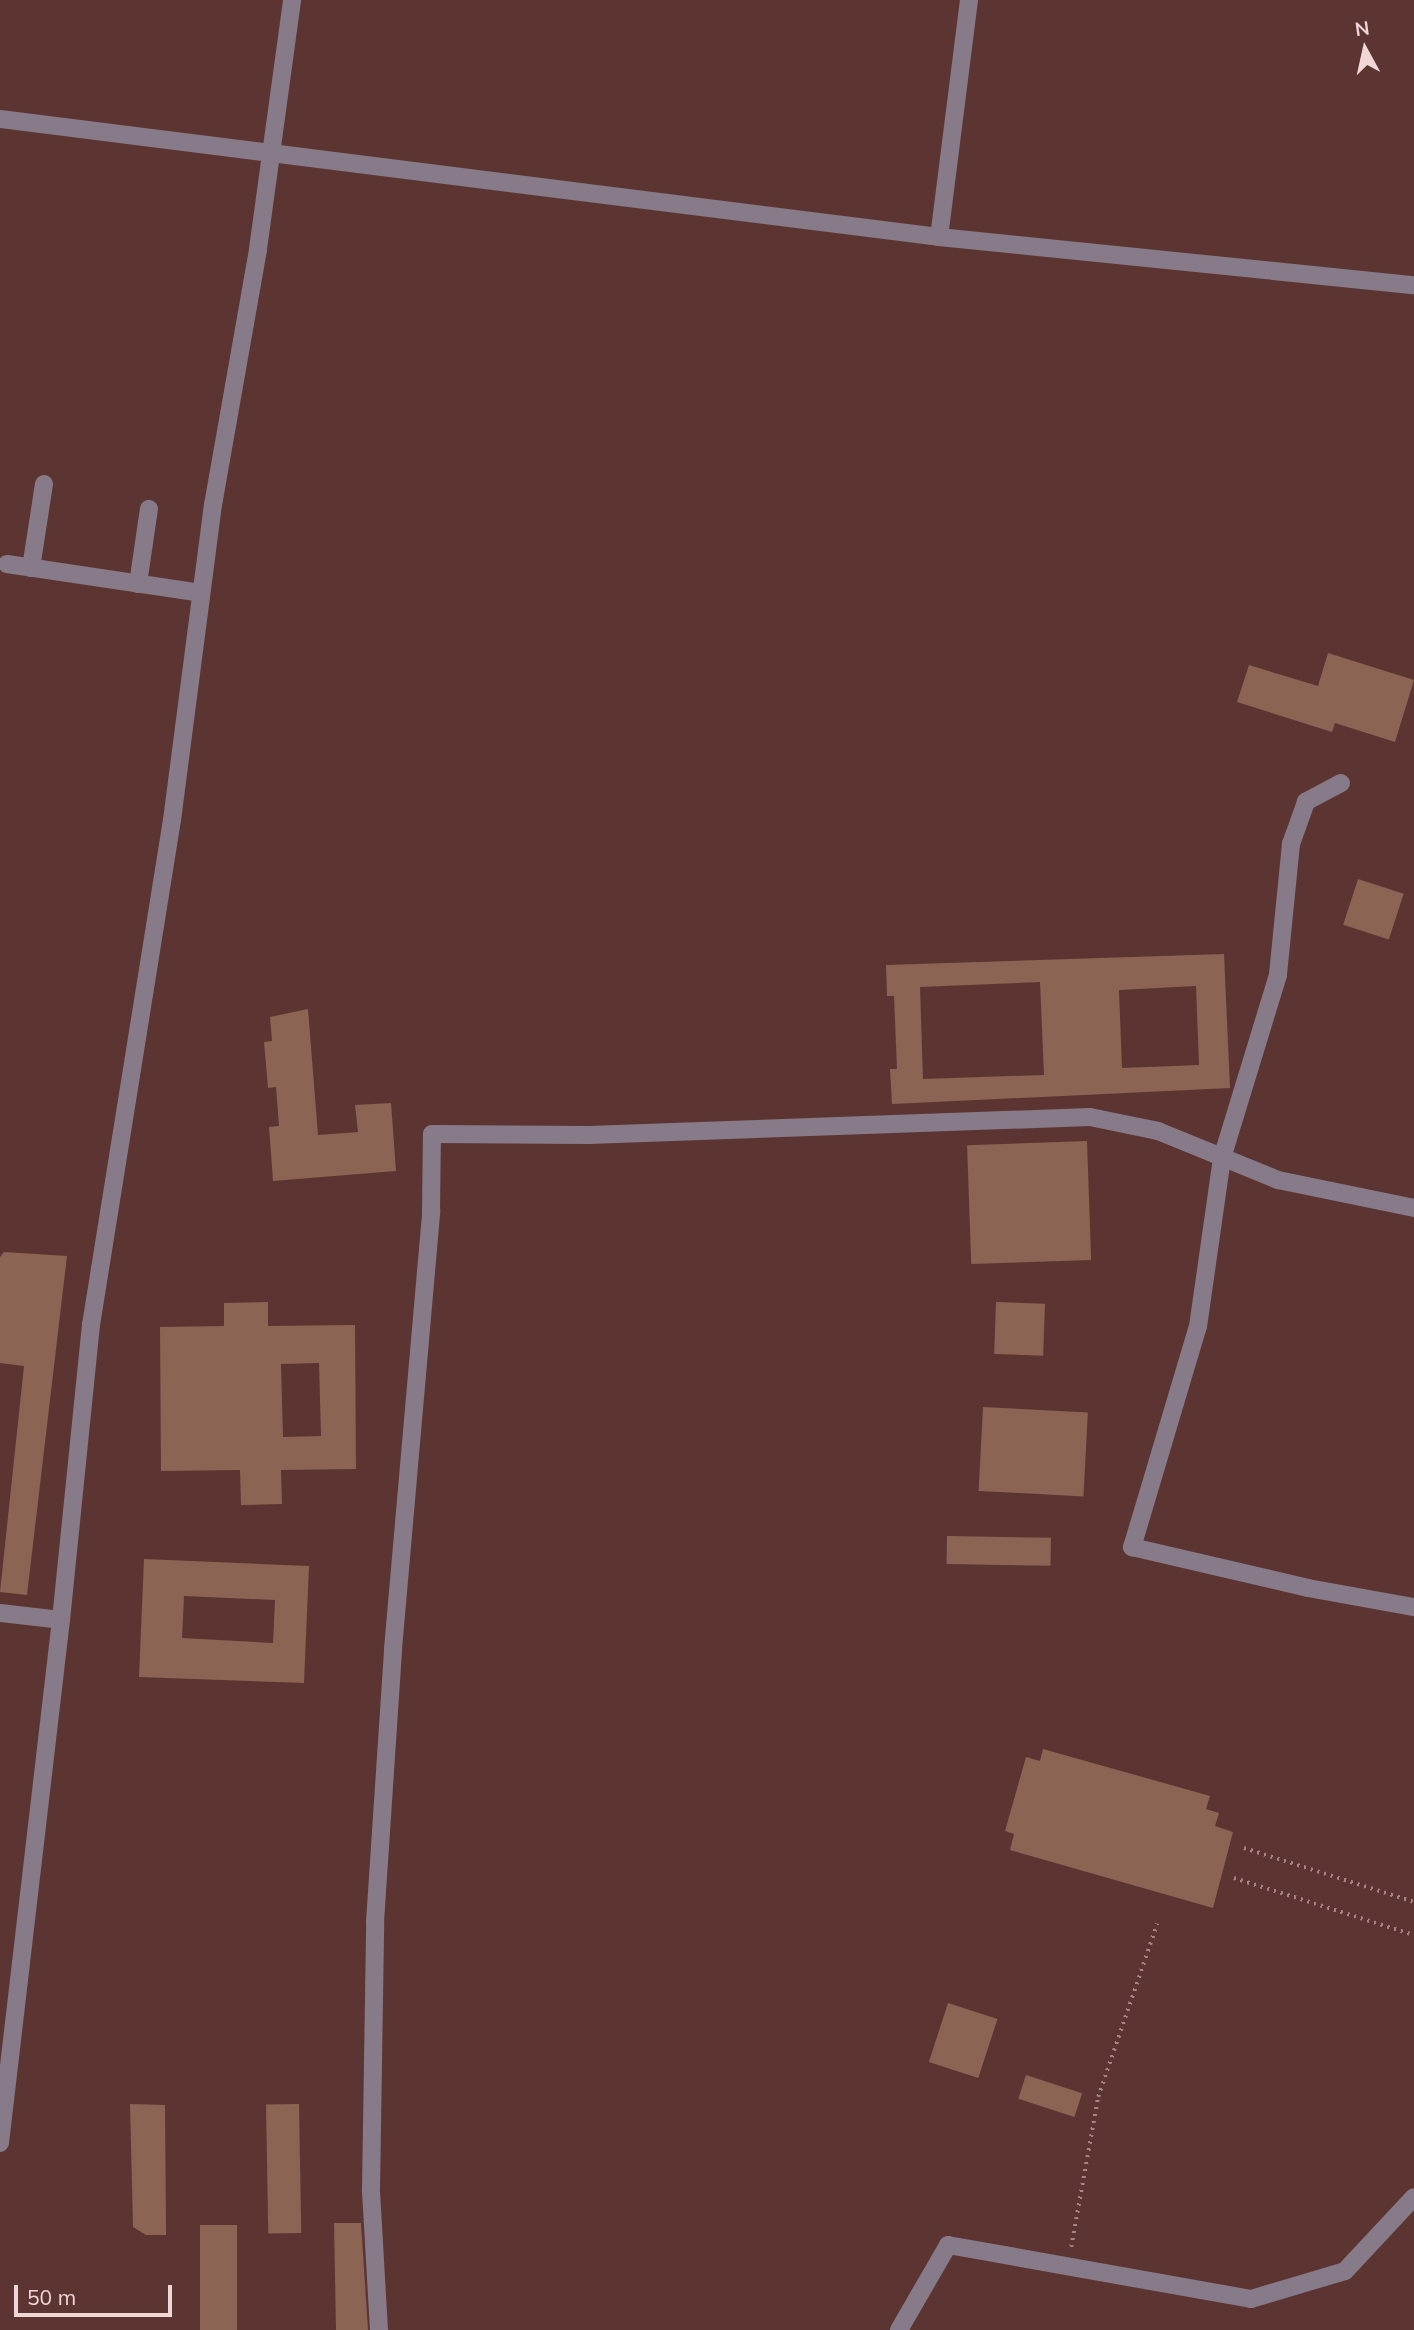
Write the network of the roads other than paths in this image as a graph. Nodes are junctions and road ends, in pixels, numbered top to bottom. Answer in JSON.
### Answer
{"nodes":[{"id":1,"x":292,"y":0,"type":"edge"},
{"id":2,"x":969,"y":0,"type":"edge"},
{"id":3,"x":0,"y":119,"type":"edge"},
{"id":4,"x":271,"y":152,"type":"junction"},
{"id":5,"x":939,"y":237,"type":"junction"},
{"id":6,"x":1414,"y":285,"type":"edge"},
{"id":7,"x":44,"y":484,"type":"dead end"},
{"id":8,"x":149,"y":509,"type":"dead end"},
{"id":9,"x":7,"y":564,"type":"dead end"},
{"id":10,"x":31,"y":568,"type":"junction"},
{"id":11,"x":138,"y":584,"type":"junction"},
{"id":12,"x":201,"y":593,"type":"junction"},
{"id":13,"x":1341,"y":783,"type":"dead end"},
{"id":14,"x":1222,"y":1158,"type":"junction"},
{"id":15,"x":1414,"y":1208,"type":"edge"},
{"id":16,"x":1414,"y":1607,"type":"edge"},
{"id":17,"x":0,"y":1612,"type":"edge"},
{"id":18,"x":61,"y":1620,"type":"junction"},
{"id":19,"x":0,"y":2143,"type":"edge"},
{"id":20,"x":1414,"y":2197,"type":"edge"},
{"id":21,"x":379,"y":2330,"type":"edge"},
{"id":22,"x":899,"y":2330,"type":"edge"}],
"edges":[{"from":1,"to":4,"type":"street"},
{"from":2,"to":5,"type":"street"},
{"from":3,"to":4,"type":"street"},
{"from":4,"to":5,"type":"street"},
{"from":4,"to":12,"type":"street"},
{"from":5,"to":6,"type":"street"},
{"from":7,"to":10,"type":"street"},
{"from":8,"to":11,"type":"street"},
{"from":9,"to":10,"type":"street"},
{"from":10,"to":11,"type":"street"},
{"from":11,"to":12,"type":"street"},
{"from":12,"to":18,"type":"street"},
{"from":13,"to":14,"type":"street"},
{"from":14,"to":15,"type":"street"},
{"from":14,"to":16,"type":"street"},
{"from":14,"to":21,"type":"street"},
{"from":17,"to":18,"type":"street"},
{"from":18,"to":19,"type":"street"},
{"from":20,"to":22,"type":"street"}]}
